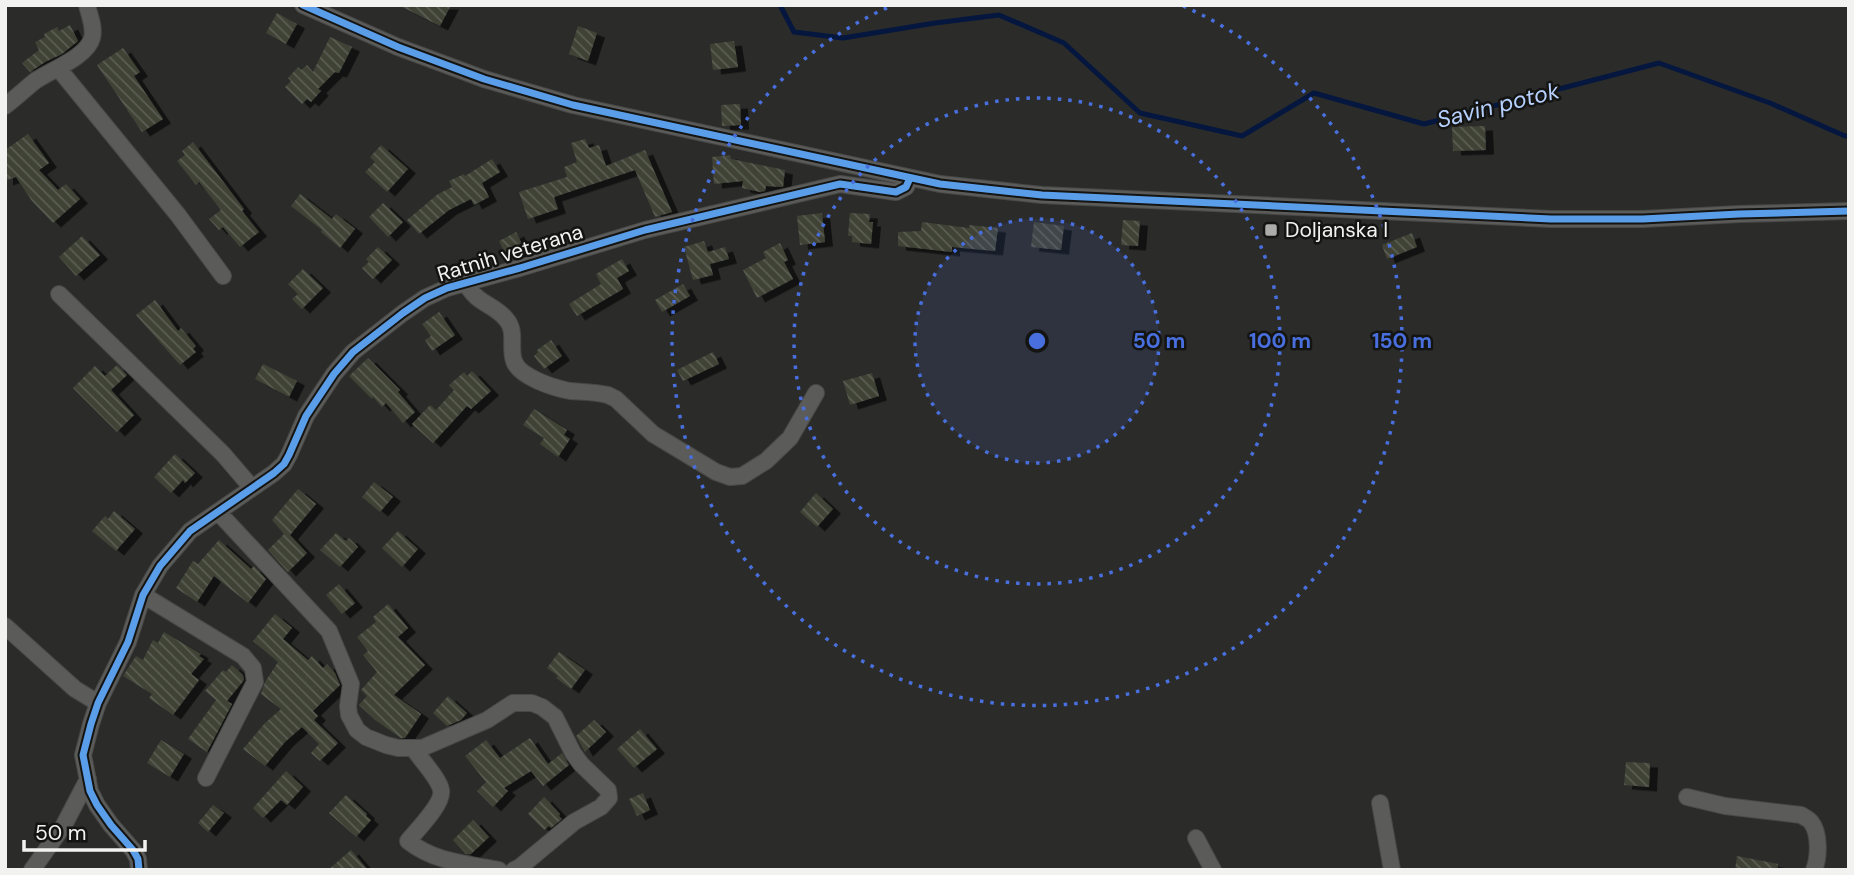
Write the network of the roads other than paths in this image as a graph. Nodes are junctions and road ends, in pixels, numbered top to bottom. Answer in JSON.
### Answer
{"nodes":[{"id":1,"x":87,"y":5,"type":"edge"},
{"id":2,"x":303,"y":5,"type":"edge"},
{"id":3,"x":58,"y":68,"type":"junction"},
{"id":4,"x":5,"y":106,"type":"edge"},
{"id":5,"x":910,"y":178,"type":"junction"},
{"id":6,"x":1849,"y":211,"type":"edge"},
{"id":7,"x":223,"y":276,"type":"dead end"},
{"id":8,"x":466,"y":283,"type":"junction"},
{"id":9,"x":59,"y":294,"type":"dead end"},
{"id":10,"x":816,"y":393,"type":"dead end"},
{"id":11,"x":252,"y":488,"type":"junction"},
{"id":12,"x":219,"y":513,"type":"junction"},
{"id":13,"x":143,"y":595,"type":"junction"},
{"id":14,"x":5,"y":625,"type":"edge"},
{"id":15,"x":98,"y":704,"type":"junction"},
{"id":16,"x":415,"y":748,"type":"junction"},
{"id":17,"x":206,"y":778,"type":"dead end"},
{"id":18,"x":88,"y":779,"type":"junction"},
{"id":19,"x":1687,"y":797,"type":"dead end"},
{"id":20,"x":1380,"y":803,"type":"dead end"},
{"id":21,"x":1196,"y":838,"type":"dead end"},
{"id":22,"x":32,"y":870,"type":"edge"},
{"id":23,"x":139,"y":870,"type":"edge"},
{"id":24,"x":499,"y":870,"type":"edge"},
{"id":25,"x":514,"y":870,"type":"edge"},
{"id":26,"x":1213,"y":870,"type":"edge"},
{"id":27,"x":1392,"y":870,"type":"edge"},
{"id":28,"x":1814,"y":870,"type":"edge"}],
"edges":[{"from":1,"to":3,"type":"street"},
{"from":2,"to":5,"type":"street"},
{"from":3,"to":4,"type":"street"},
{"from":3,"to":7,"type":"street"},
{"from":5,"to":6,"type":"street"},
{"from":5,"to":8,"type":"street","name":"Ratnih veterana"},
{"from":8,"to":10,"type":"street"},
{"from":8,"to":11,"type":"street","name":"Ratnih veterana"},
{"from":9,"to":11,"type":"street"},
{"from":11,"to":12,"type":"street","name":"Ratnih veterana"},
{"from":12,"to":13,"type":"street","name":"Ratnih veterana"},
{"from":12,"to":16,"type":"street"},
{"from":13,"to":15,"type":"street","name":"Ratnih veterana"},
{"from":13,"to":17,"type":"street"},
{"from":14,"to":15,"type":"street"},
{"from":15,"to":18,"type":"street","name":"Ratnih veterana"},
{"from":16,"to":24,"type":"street"},
{"from":16,"to":25,"type":"street"},
{"from":18,"to":22,"type":"street"},
{"from":18,"to":23,"type":"street"},
{"from":19,"to":28,"type":"street"},
{"from":20,"to":27,"type":"street"},
{"from":21,"to":26,"type":"street"}]}
